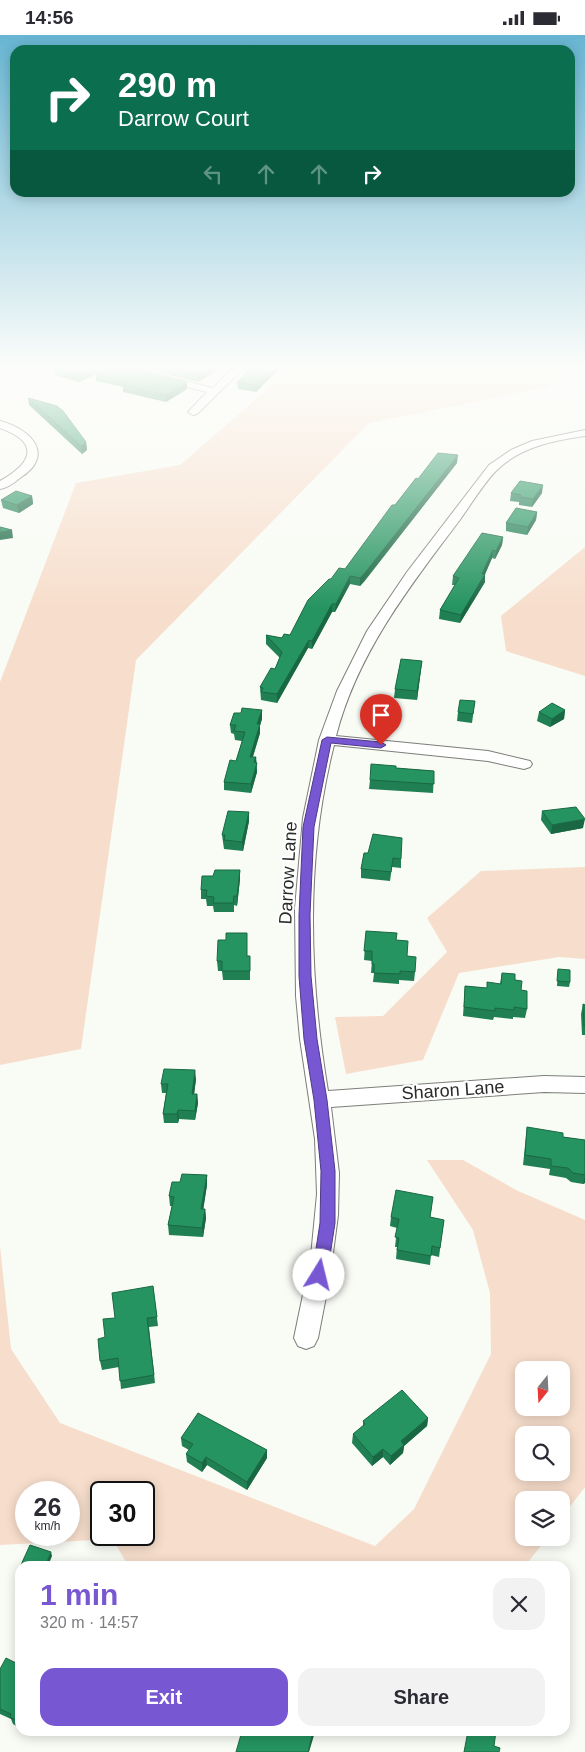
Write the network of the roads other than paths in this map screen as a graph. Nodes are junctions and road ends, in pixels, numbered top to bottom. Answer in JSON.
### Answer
{"nodes":[{"id":1,"x":32,"y":448,"type":"edge"},
{"id":2,"x":522,"y":448,"type":"edge"},
{"id":3,"x":0,"y":485,"type":"edge"},
{"id":4,"x":327,"y":740,"type":"junction"},
{"id":5,"x":524,"y":764,"type":"dead end"},
{"id":6,"x":585,"y":1085,"type":"edge"},
{"id":7,"x":321,"y":1100,"type":"junction"},
{"id":8,"x":306,"y":1338,"type":"dead end"}],
"edges":[{"from":1,"to":3,"type":"street"},
{"from":2,"to":4,"type":"street","name":"Darrow Lane"},
{"from":4,"to":5,"type":"street"},
{"from":4,"to":7,"type":"street","name":"Darrow Lane"},
{"from":6,"to":7,"type":"street","name":"Sharon Lane"},
{"from":7,"to":8,"type":"street","name":"Darrow Lane"}]}
